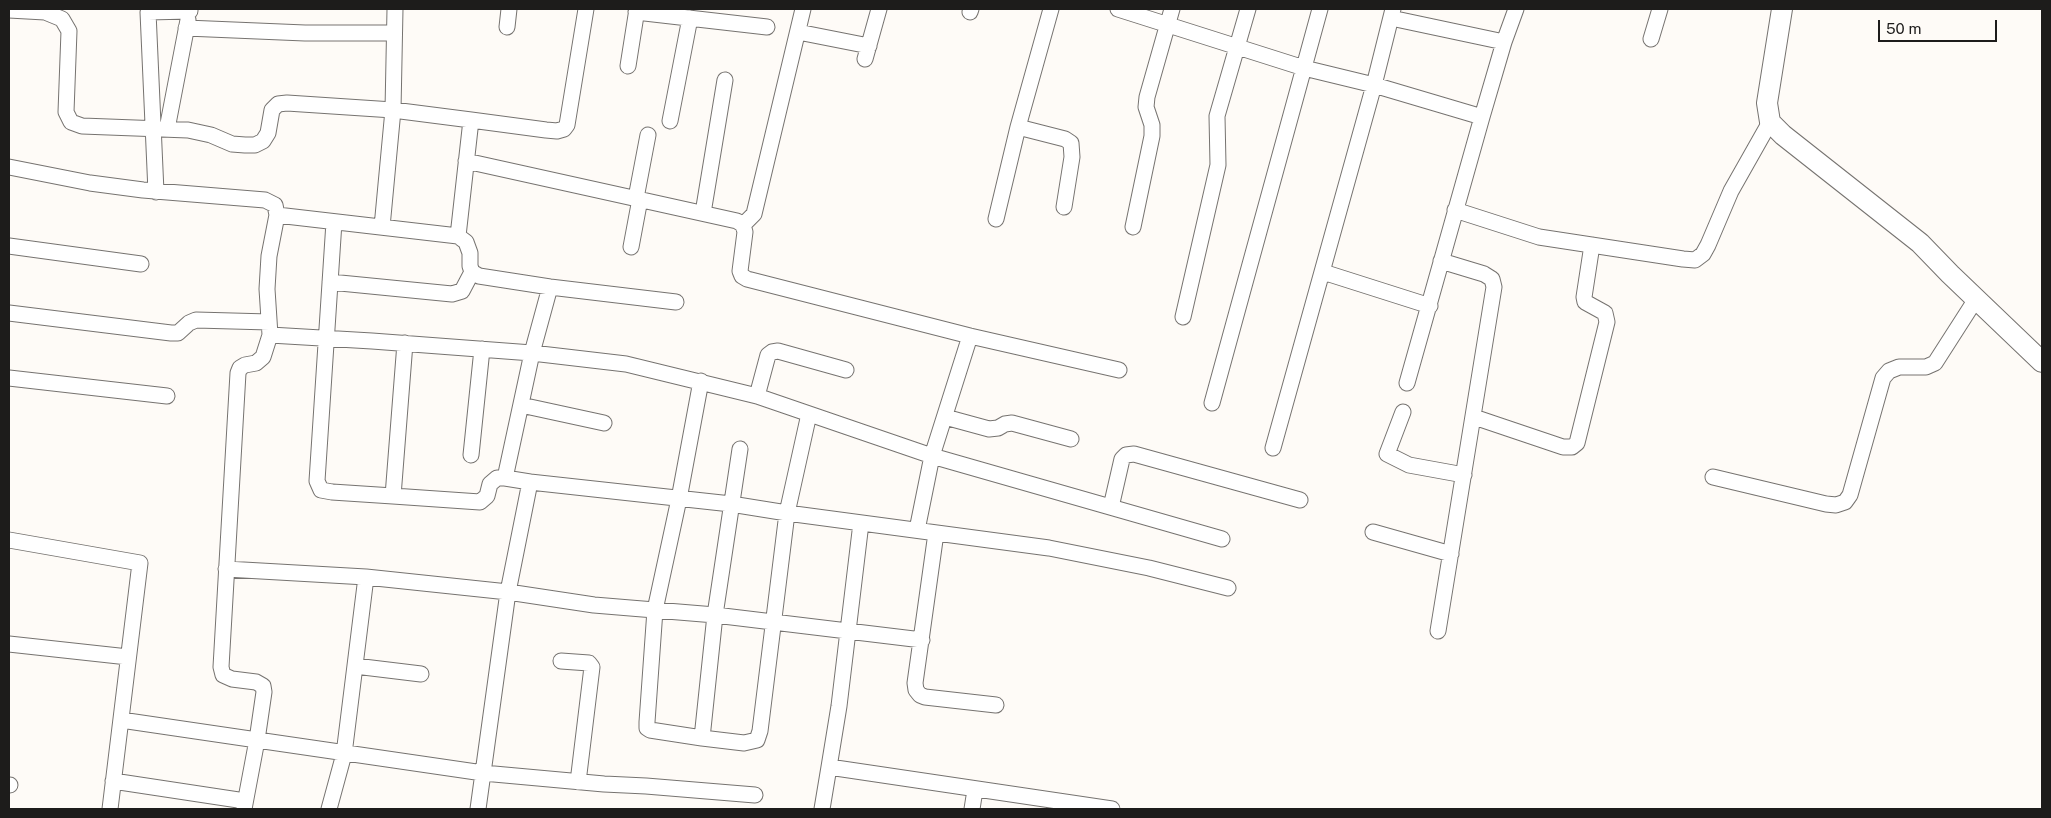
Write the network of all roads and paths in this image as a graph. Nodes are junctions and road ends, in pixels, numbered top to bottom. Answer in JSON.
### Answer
{"nodes":[{"id":1,"x":395,"y":9,"type":"edge"},
{"id":2,"x":509,"y":9,"type":"edge"},
{"id":3,"x":586,"y":9,"type":"edge"},
{"id":4,"x":803,"y":9,"type":"edge"},
{"id":5,"x":879,"y":9,"type":"edge"},
{"id":6,"x":1051,"y":9,"type":"edge"},
{"id":7,"x":1118,"y":9,"type":"edge"},
{"id":8,"x":1172,"y":9,"type":"edge"},
{"id":9,"x":1248,"y":9,"type":"edge"},
{"id":10,"x":1320,"y":9,"type":"edge"},
{"id":11,"x":1516,"y":9,"type":"edge"},
{"id":12,"x":1660,"y":9,"type":"edge"},
{"id":13,"x":1782,"y":9,"type":"edge"},
{"id":14,"x":9,"y":10,"type":"edge"},
{"id":15,"x":148,"y":10,"type":"edge"},
{"id":16,"x":190,"y":10,"type":"edge"},
{"id":17,"x":637,"y":10,"type":"edge"},
{"id":18,"x":1392,"y":13,"type":"edge"},
{"id":19,"x":690,"y":18,"type":"junction"},
{"id":20,"x":1167,"y":24,"type":"junction"},
{"id":21,"x":508,"y":27,"type":"dead end"},
{"id":22,"x":767,"y":27,"type":"dead end"},
{"id":23,"x":186,"y":28,"type":"junction"},
{"id":24,"x":798,"y":32,"type":"junction"},
{"id":25,"x":394,"y":33,"type":"junction"},
{"id":26,"x":1651,"y":39,"type":"dead end"},
{"id":27,"x":1504,"y":42,"type":"junction"},
{"id":28,"x":1236,"y":45,"type":"junction"},
{"id":29,"x":628,"y":66,"type":"dead end"},
{"id":30,"x":1304,"y":68,"type":"junction"},
{"id":31,"x":725,"y":80,"type":"dead end"},
{"id":32,"x":1374,"y":85,"type":"junction"},
{"id":33,"x":393,"y":110,"type":"junction"},
{"id":34,"x":1482,"y":117,"type":"junction"},
{"id":35,"x":471,"y":120,"type":"junction"},
{"id":36,"x":670,"y":121,"type":"dead end"},
{"id":37,"x":1770,"y":122,"type":"junction"},
{"id":38,"x":1018,"y":127,"type":"junction"},
{"id":39,"x":160,"y":129,"type":"junction"},
{"id":40,"x":648,"y":135,"type":"dead end"},
{"id":41,"x":466,"y":160,"type":"junction"},
{"id":42,"x":9,"y":166,"type":"edge"},
{"id":43,"x":156,"y":192,"type":"junction"},
{"id":44,"x":638,"y":199,"type":"junction"},
{"id":45,"x":1064,"y":206,"type":"dead end"},
{"id":46,"x":1456,"y":210,"type":"junction"},
{"id":47,"x":703,"y":213,"type":"junction"},
{"id":48,"x":277,"y":215,"type":"junction"},
{"id":49,"x":996,"y":219,"type":"dead end"},
{"id":50,"x":334,"y":222,"type":"junction"},
{"id":51,"x":743,"y":225,"type":"junction"},
{"id":52,"x":1133,"y":226,"type":"dead end"},
{"id":53,"x":382,"y":227,"type":"junction"},
{"id":54,"x":458,"y":236,"type":"junction"},
{"id":55,"x":1592,"y":245,"type":"junction"},
{"id":56,"x":9,"y":246,"type":"edge"},
{"id":57,"x":631,"y":247,"type":"dead end"},
{"id":58,"x":1441,"y":261,"type":"junction"},
{"id":59,"x":141,"y":264,"type":"dead end"},
{"id":60,"x":472,"y":272,"type":"junction"},
{"id":61,"x":1322,"y":272,"type":"junction"},
{"id":62,"x":330,"y":282,"type":"junction"},
{"id":63,"x":550,"y":287,"type":"junction"},
{"id":64,"x":1976,"y":299,"type":"junction"},
{"id":65,"x":676,"y":302,"type":"dead end"},
{"id":66,"x":1430,"y":306,"type":"junction"},
{"id":67,"x":9,"y":314,"type":"edge"},
{"id":68,"x":1183,"y":317,"type":"dead end"},
{"id":69,"x":269,"y":329,"type":"junction"},
{"id":70,"x":970,"y":336,"type":"junction"},
{"id":71,"x":326,"y":338,"type":"junction"},
{"id":72,"x":405,"y":343,"type":"junction"},
{"id":73,"x":482,"y":349,"type":"junction"},
{"id":74,"x":532,"y":353,"type":"junction"},
{"id":75,"x":2042,"y":362,"type":"edge"},
{"id":76,"x":846,"y":370,"type":"dead end"},
{"id":77,"x":1119,"y":370,"type":"dead end"},
{"id":78,"x":9,"y":378,"type":"edge"},
{"id":79,"x":701,"y":381,"type":"junction"},
{"id":80,"x":1407,"y":383,"type":"dead end"},
{"id":81,"x":167,"y":396,"type":"dead end"},
{"id":82,"x":757,"y":396,"type":"junction"},
{"id":83,"x":1212,"y":404,"type":"dead end"},
{"id":84,"x":521,"y":405,"type":"junction"},
{"id":85,"x":1403,"y":412,"type":"dead end"},
{"id":86,"x":809,"y":414,"type":"junction"},
{"id":87,"x":945,"y":416,"type":"junction"},
{"id":88,"x":1474,"y":417,"type":"junction"},
{"id":89,"x":604,"y":423,"type":"dead end"},
{"id":90,"x":1071,"y":438,"type":"dead end"},
{"id":91,"x":1273,"y":448,"type":"dead end"},
{"id":92,"x":740,"y":449,"type":"dead end"},
{"id":93,"x":471,"y":455,"type":"dead end"},
{"id":94,"x":932,"y":456,"type":"junction"},
{"id":95,"x":1464,"y":475,"type":"junction"},
{"id":96,"x":1713,"y":477,"type":"dead end"},
{"id":97,"x":505,"y":478,"type":"junction"},
{"id":98,"x":530,"y":482,"type":"junction"},
{"id":99,"x":393,"y":496,"type":"junction"},
{"id":100,"x":679,"y":499,"type":"junction"},
{"id":101,"x":1300,"y":500,"type":"dead end"},
{"id":102,"x":731,"y":504,"type":"junction"},
{"id":103,"x":1111,"y":507,"type":"junction"},
{"id":104,"x":787,"y":514,"type":"junction"},
{"id":105,"x":861,"y":522,"type":"junction"},
{"id":106,"x":917,"y":530,"type":"junction"},
{"id":107,"x":1373,"y":532,"type":"dead end"},
{"id":108,"x":936,"y":533,"type":"junction"},
{"id":109,"x":1222,"y":539,"type":"dead end"},
{"id":110,"x":9,"y":540,"type":"edge"},
{"id":111,"x":1451,"y":554,"type":"junction"},
{"id":112,"x":226,"y":569,"type":"junction"},
{"id":113,"x":366,"y":577,"type":"junction"},
{"id":114,"x":1228,"y":588,"type":"dead end"},
{"id":115,"x":508,"y":592,"type":"junction"},
{"id":116,"x":655,"y":610,"type":"junction"},
{"id":117,"x":715,"y":615,"type":"junction"},
{"id":118,"x":773,"y":622,"type":"junction"},
{"id":119,"x":848,"y":631,"type":"junction"},
{"id":120,"x":1438,"y":631,"type":"dead end"},
{"id":121,"x":922,"y":640,"type":"junction"},
{"id":122,"x":9,"y":644,"type":"edge"},
{"id":123,"x":128,"y":657,"type":"junction"},
{"id":124,"x":560,"y":661,"type":"dead end"},
{"id":125,"x":355,"y":666,"type":"junction"},
{"id":126,"x":421,"y":674,"type":"dead end"},
{"id":127,"x":996,"y":705,"type":"dead end"},
{"id":128,"x":121,"y":720,"type":"junction"},
{"id":129,"x":702,"y":738,"type":"junction"},
{"id":130,"x":257,"y":740,"type":"junction"},
{"id":131,"x":344,"y":754,"type":"junction"},
{"id":132,"x":829,"y":767,"type":"junction"},
{"id":133,"x":483,"y":773,"type":"junction"},
{"id":134,"x":113,"y":781,"type":"junction"},
{"id":135,"x":578,"y":782,"type":"junction"},
{"id":136,"x":975,"y":790,"type":"junction"},
{"id":137,"x":755,"y":795,"type":"dead end"},
{"id":138,"x":245,"y":805,"type":"edge"},
{"id":139,"x":110,"y":809,"type":"edge"},
{"id":140,"x":330,"y":809,"type":"edge"},
{"id":141,"x":478,"y":809,"type":"edge"},
{"id":142,"x":822,"y":809,"type":"edge"},
{"id":143,"x":972,"y":809,"type":"edge"},
{"id":144,"x":1112,"y":809,"type":"edge"}],
"edges":[{"from":1,"to":25,"type":"street"},
{"from":2,"to":21,"type":"street"},
{"from":3,"to":35,"type":"street"},
{"from":4,"to":24,"type":"street"},
{"from":5,"to":24,"type":"street"},
{"from":6,"to":38,"type":"street"},
{"from":7,"to":20,"type":"street"},
{"from":8,"to":20,"type":"street"},
{"from":9,"to":28,"type":"street"},
{"from":10,"to":30,"type":"street"},
{"from":11,"to":27,"type":"street"},
{"from":12,"to":26,"type":"street"},
{"from":13,"to":37,"type":"street"},
{"from":14,"to":39,"type":"street"},
{"from":15,"to":16,"type":"street"},
{"from":15,"to":39,"type":"street"},
{"from":16,"to":23,"type":"street"},
{"from":17,"to":19,"type":"street"},
{"from":17,"to":29,"type":"street"},
{"from":18,"to":27,"type":"street"},
{"from":18,"to":32,"type":"street"},
{"from":19,"to":22,"type":"street"},
{"from":19,"to":36,"type":"street"},
{"from":20,"to":28,"type":"street"},
{"from":20,"to":52,"type":"street"},
{"from":23,"to":25,"type":"street"},
{"from":23,"to":39,"type":"street"},
{"from":24,"to":51,"type":"street"},
{"from":25,"to":33,"type":"street"},
{"from":27,"to":34,"type":"street"},
{"from":28,"to":30,"type":"street"},
{"from":28,"to":68,"type":"street"},
{"from":30,"to":32,"type":"street"},
{"from":30,"to":83,"type":"street"},
{"from":31,"to":47,"type":"street"},
{"from":32,"to":34,"type":"street"},
{"from":32,"to":61,"type":"street"},
{"from":33,"to":35,"type":"street"},
{"from":33,"to":39,"type":"street"},
{"from":33,"to":53,"type":"street"},
{"from":34,"to":46,"type":"street"},
{"from":35,"to":41,"type":"street"},
{"from":37,"to":55,"type":"street"},
{"from":37,"to":64,"type":"street"},
{"from":38,"to":45,"type":"street"},
{"from":38,"to":49,"type":"street"},
{"from":39,"to":43,"type":"street"},
{"from":40,"to":44,"type":"street"},
{"from":41,"to":44,"type":"street"},
{"from":41,"to":54,"type":"street"},
{"from":42,"to":43,"type":"street"},
{"from":43,"to":48,"type":"street"},
{"from":44,"to":47,"type":"street"},
{"from":44,"to":57,"type":"street"},
{"from":46,"to":55,"type":"street"},
{"from":46,"to":58,"type":"street"},
{"from":47,"to":51,"type":"street"},
{"from":48,"to":50,"type":"street"},
{"from":48,"to":69,"type":"street"},
{"from":50,"to":53,"type":"street"},
{"from":50,"to":62,"type":"street"},
{"from":51,"to":70,"type":"street"},
{"from":53,"to":54,"type":"street"},
{"from":54,"to":60,"type":"street"},
{"from":55,"to":88,"type":"street"},
{"from":56,"to":59,"type":"street"},
{"from":58,"to":66,"type":"street"},
{"from":58,"to":88,"type":"street"},
{"from":60,"to":62,"type":"street"},
{"from":60,"to":63,"type":"street"},
{"from":61,"to":66,"type":"street"},
{"from":61,"to":91,"type":"street"},
{"from":62,"to":71,"type":"street"},
{"from":63,"to":65,"type":"street"},
{"from":63,"to":74,"type":"street"},
{"from":64,"to":75,"type":"street"},
{"from":64,"to":96,"type":"street"},
{"from":66,"to":80,"type":"street"},
{"from":67,"to":69,"type":"street"},
{"from":69,"to":71,"type":"street"},
{"from":69,"to":112,"type":"street"},
{"from":70,"to":77,"type":"street"},
{"from":70,"to":87,"type":"street"},
{"from":71,"to":72,"type":"street"},
{"from":71,"to":99,"type":"street"},
{"from":72,"to":73,"type":"street"},
{"from":72,"to":99,"type":"street"},
{"from":73,"to":74,"type":"street"},
{"from":73,"to":93,"type":"street"},
{"from":74,"to":79,"type":"street"},
{"from":74,"to":84,"type":"street"},
{"from":76,"to":82,"type":"street"},
{"from":78,"to":81,"type":"street"},
{"from":79,"to":82,"type":"street"},
{"from":79,"to":100,"type":"street"},
{"from":82,"to":86,"type":"street"},
{"from":84,"to":89,"type":"street"},
{"from":84,"to":97,"type":"street"},
{"from":85,"to":95,"type":"street"},
{"from":86,"to":94,"type":"street"},
{"from":86,"to":104,"type":"street"},
{"from":87,"to":90,"type":"street"},
{"from":87,"to":94,"type":"street"},
{"from":88,"to":95,"type":"street"},
{"from":92,"to":102,"type":"street"},
{"from":94,"to":103,"type":"street"},
{"from":94,"to":106,"type":"street"},
{"from":95,"to":111,"type":"street"},
{"from":97,"to":98,"type":"street"},
{"from":97,"to":99,"type":"street"},
{"from":98,"to":100,"type":"street"},
{"from":98,"to":115,"type":"street"},
{"from":100,"to":102,"type":"street"},
{"from":100,"to":116,"type":"street"},
{"from":101,"to":103,"type":"street"},
{"from":102,"to":104,"type":"street"},
{"from":102,"to":117,"type":"street"},
{"from":103,"to":109,"type":"street"},
{"from":104,"to":105,"type":"street"},
{"from":104,"to":118,"type":"street"},
{"from":105,"to":106,"type":"street"},
{"from":105,"to":119,"type":"street"},
{"from":106,"to":108,"type":"street"},
{"from":107,"to":111,"type":"street"},
{"from":108,"to":114,"type":"street"},
{"from":108,"to":121,"type":"street"},
{"from":110,"to":123,"type":"street"},
{"from":111,"to":120,"type":"street"},
{"from":112,"to":113,"type":"street"},
{"from":112,"to":130,"type":"street"},
{"from":113,"to":115,"type":"street"},
{"from":113,"to":125,"type":"street"},
{"from":115,"to":116,"type":"street"},
{"from":115,"to":133,"type":"street"},
{"from":116,"to":117,"type":"street"},
{"from":116,"to":129,"type":"street"},
{"from":117,"to":118,"type":"street"},
{"from":117,"to":129,"type":"street"},
{"from":118,"to":119,"type":"street"},
{"from":118,"to":129,"type":"street"},
{"from":119,"to":121,"type":"street"},
{"from":119,"to":132,"type":"street"},
{"from":121,"to":127,"type":"street"},
{"from":122,"to":123,"type":"street"},
{"from":123,"to":128,"type":"street"},
{"from":124,"to":135,"type":"street"},
{"from":125,"to":126,"type":"street"},
{"from":125,"to":131,"type":"street"},
{"from":128,"to":130,"type":"street"},
{"from":128,"to":134,"type":"street"},
{"from":130,"to":131,"type":"street"},
{"from":130,"to":138,"type":"street"},
{"from":131,"to":133,"type":"street"},
{"from":131,"to":140,"type":"street"},
{"from":132,"to":136,"type":"street"},
{"from":132,"to":142,"type":"street"},
{"from":133,"to":135,"type":"street"},
{"from":133,"to":141,"type":"street"},
{"from":134,"to":138,"type":"street"},
{"from":134,"to":139,"type":"street"},
{"from":135,"to":137,"type":"street"},
{"from":136,"to":143,"type":"street"},
{"from":136,"to":144,"type":"street"}]}
